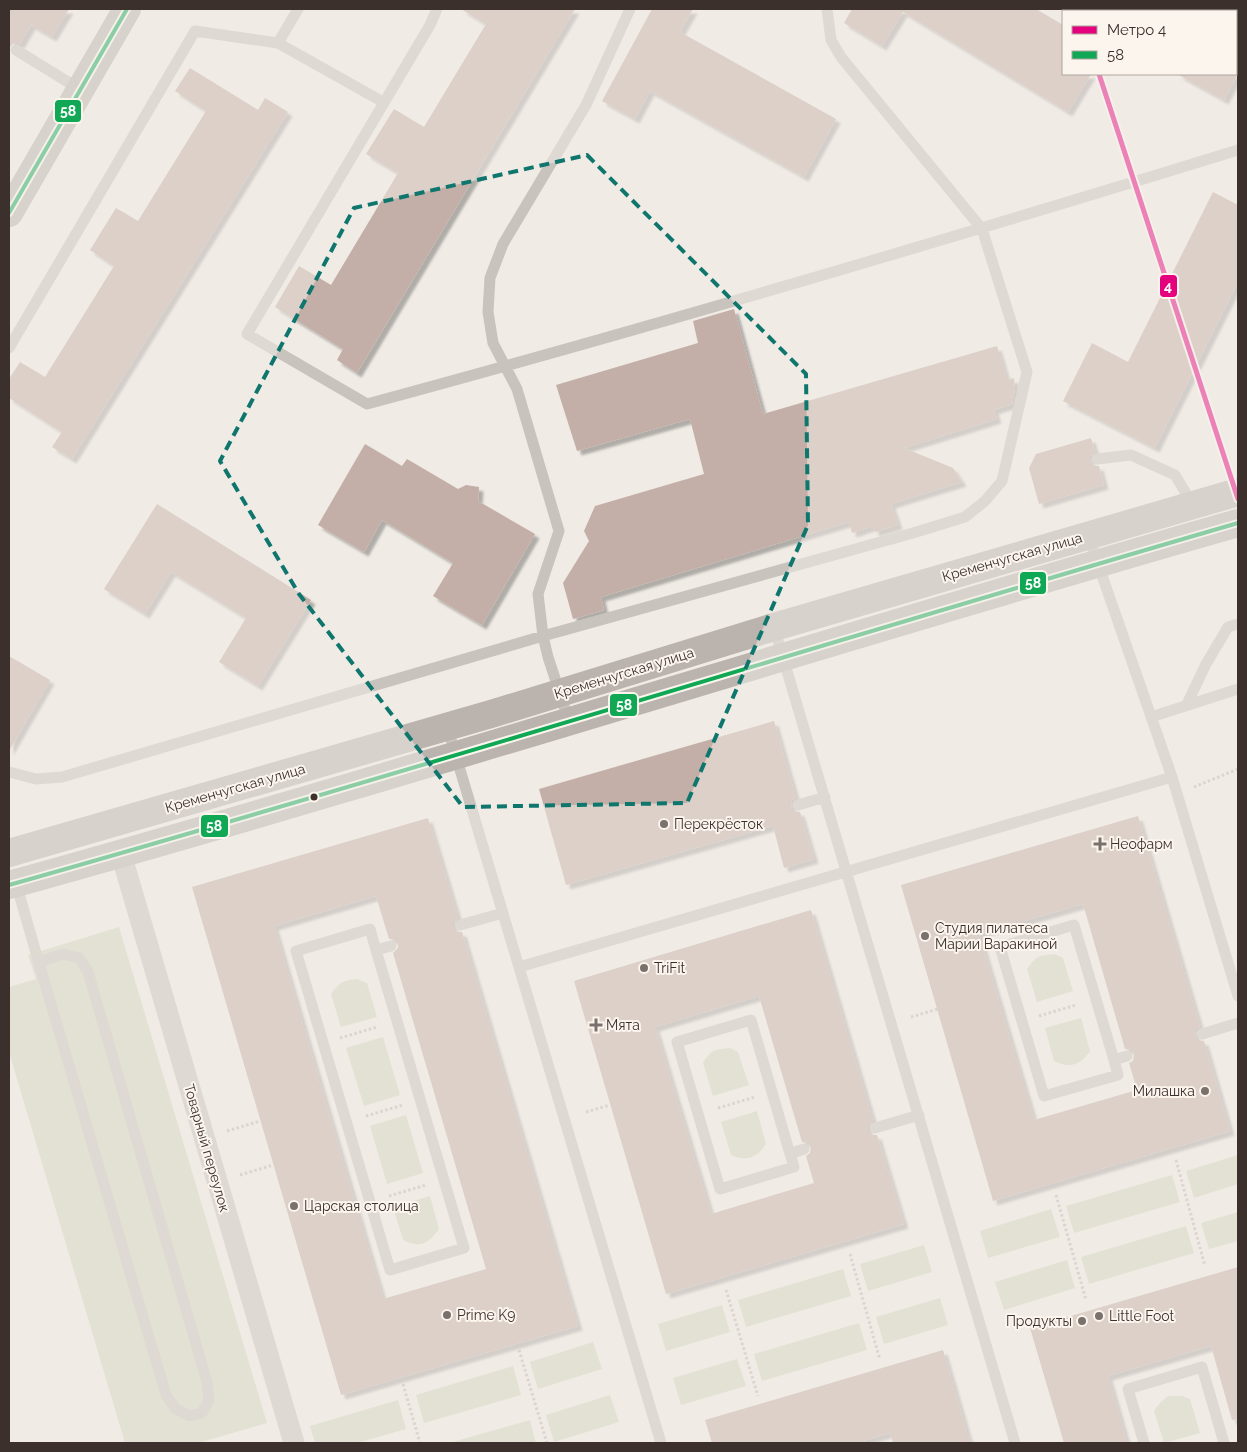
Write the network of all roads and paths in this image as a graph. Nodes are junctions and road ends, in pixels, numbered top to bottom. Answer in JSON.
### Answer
{"nodes":[{"id":1,"x":127,"y":9,"type":"edge"},
{"id":2,"x":298,"y":9,"type":"edge"},
{"id":3,"x":437,"y":9,"type":"edge"},
{"id":4,"x":630,"y":9,"type":"edge"},
{"id":5,"x":827,"y":9,"type":"edge"},
{"id":6,"x":278,"y":43,"type":"junction"},
{"id":7,"x":16,"y":50,"type":"dead end"},
{"id":8,"x":81,"y":90,"type":"junction"},
{"id":9,"x":383,"y":102,"type":"junction"},
{"id":10,"x":1238,"y":150,"type":"edge"},
{"id":11,"x":9,"y":214,"type":"edge"},
{"id":12,"x":982,"y":229,"type":"junction"},
{"id":13,"x":9,"y":348,"type":"edge"},
{"id":14,"x":506,"y":366,"type":"junction"},
{"id":15,"x":1097,"y":459,"type":"dead end"},
{"id":16,"x":1238,"y":492,"type":"edge"},
{"id":17,"x":1193,"y":505,"type":"junction"},
{"id":18,"x":1238,"y":523,"type":"edge"},
{"id":19,"x":1088,"y":535,"type":"junction"},
{"id":20,"x":1098,"y":563,"type":"junction"},
{"id":21,"x":1238,"y":624,"type":"edge"},
{"id":22,"x":774,"y":627,"type":"junction"},
{"id":23,"x":543,"y":636,"type":"junction"},
{"id":24,"x":784,"y":656,"type":"junction"},
{"id":25,"x":1238,"y":689,"type":"edge"},
{"id":26,"x":559,"y":693,"type":"junction"},
{"id":27,"x":1187,"y":704,"type":"junction"},
{"id":28,"x":1151,"y":716,"type":"junction"},
{"id":29,"x":569,"y":721,"type":"junction"},
{"id":30,"x":447,"y":726,"type":"junction"},
{"id":31,"x":455,"y":755,"type":"junction"},
{"id":32,"x":9,"y":772,"type":"edge"},
{"id":33,"x":1172,"y":776,"type":"junction"},
{"id":34,"x":825,"y":797,"type":"junction"},
{"id":35,"x":798,"y":804,"type":"dead end"},
{"id":36,"x":9,"y":853,"type":"edge"},
{"id":37,"x":121,"y":854,"type":"junction"},
{"id":38,"x":847,"y":871,"type":"junction"},
{"id":39,"x":12,"y":884,"type":"edge"},
{"id":40,"x":503,"y":913,"type":"junction"},
{"id":41,"x":460,"y":925,"type":"dead end"},
{"id":42,"x":391,"y":946,"type":"dead end"},
{"id":43,"x":376,"y":950,"type":"junction"},
{"id":44,"x":39,"y":962,"type":"junction"},
{"id":45,"x":519,"y":967,"type":"junction"},
{"id":46,"x":1238,"y":996,"type":"edge"},
{"id":47,"x":1096,"y":999,"type":"junction"},
{"id":48,"x":938,"y":1010,"type":"dead end"},
{"id":49,"x":911,"y":1017,"type":"dead end"},
{"id":50,"x":397,"y":1021,"type":"junction"},
{"id":51,"x":1022,"y":1021,"type":"junction"},
{"id":52,"x":1238,"y":1023,"type":"edge"},
{"id":53,"x":1202,"y":1034,"type":"dead end"},
{"id":54,"x":323,"y":1043,"type":"junction"},
{"id":55,"x":1127,"y":1056,"type":"dead end"},
{"id":56,"x":1114,"y":1060,"type":"junction"},
{"id":57,"x":772,"y":1092,"type":"junction"},
{"id":58,"x":420,"y":1100,"type":"junction"},
{"id":59,"x":610,"y":1104,"type":"dead end"},
{"id":60,"x":586,"y":1112,"type":"dead end"},
{"id":61,"x":698,"y":1114,"type":"junction"},
{"id":62,"x":919,"y":1116,"type":"junction"},
{"id":63,"x":260,"y":1121,"type":"dead end"},
{"id":64,"x":346,"y":1122,"type":"junction"},
{"id":65,"x":875,"y":1128,"type":"dead end"},
{"id":66,"x":225,"y":1131,"type":"dead end"},
{"id":67,"x":804,"y":1149,"type":"dead end"},
{"id":68,"x":790,"y":1154,"type":"junction"},
{"id":69,"x":1176,"y":1160,"type":"dead end"},
{"id":70,"x":273,"y":1165,"type":"dead end"},
{"id":71,"x":238,"y":1176,"type":"dead end"},
{"id":72,"x":444,"y":1179,"type":"junction"},
{"id":73,"x":1056,"y":1195,"type":"dead end"},
{"id":74,"x":370,"y":1202,"type":"junction"},
{"id":75,"x":850,"y":1254,"type":"dead end"},
{"id":76,"x":1205,"y":1266,"type":"dead end"},
{"id":77,"x":726,"y":1290,"type":"dead end"},
{"id":78,"x":1086,"y":1300,"type":"dead end"},
{"id":79,"x":519,"y":1350,"type":"dead end"},
{"id":80,"x":880,"y":1360,"type":"dead end"},
{"id":81,"x":403,"y":1384,"type":"dead end"},
{"id":82,"x":758,"y":1396,"type":"dead end"},
{"id":83,"x":294,"y":1443,"type":"edge"},
{"id":84,"x":420,"y":1443,"type":"edge"},
{"id":85,"x":547,"y":1443,"type":"edge"},
{"id":86,"x":661,"y":1443,"type":"edge"},
{"id":87,"x":1015,"y":1443,"type":"edge"},
{"id":88,"x":1144,"y":1443,"type":"edge"},
{"id":89,"x":1224,"y":1443,"type":"edge"}],
"edges":[{"from":1,"to":8,"type":"street"},
{"from":2,"to":6,"type":"lane"},
{"from":3,"to":9,"type":"lane"},
{"from":4,"to":14,"type":"lane"},
{"from":5,"to":12,"type":"lane"},
{"from":6,"to":9,"type":"lane"},
{"from":6,"to":13,"type":"lane"},
{"from":7,"to":8,"type":"lane"},
{"from":8,"to":11,"type":"street"},
{"from":9,"to":14,"type":"lane"},
{"from":10,"to":12,"type":"lane"},
{"from":12,"to":14,"type":"lane"},
{"from":12,"to":23,"type":"lane"},
{"from":14,"to":23,"type":"lane"},
{"from":15,"to":17,"type":"lane"},
{"from":16,"to":17,"type":"street","name":"Кременчугская улица"},
{"from":17,"to":19,"type":"street","name":"Кременчугская улица"},
{"from":18,"to":20,"type":"street"},
{"from":19,"to":20,"type":"lane"},
{"from":19,"to":22,"type":"street","name":"Кременчугская улица"},
{"from":20,"to":24,"type":"street"},
{"from":20,"to":28,"type":"lane"},
{"from":21,"to":27,"type":"lane"},
{"from":22,"to":24,"type":"lane"},
{"from":22,"to":26,"type":"street","name":"Кременчугская улица"},
{"from":23,"to":26,"type":"lane"},
{"from":23,"to":32,"type":"lane"},
{"from":24,"to":29,"type":"street"},
{"from":24,"to":34,"type":"lane"},
{"from":25,"to":27,"type":"lane"},
{"from":26,"to":29,"type":"lane"},
{"from":26,"to":30,"type":"street","name":"Кременчугская улица"},
{"from":27,"to":28,"type":"lane"},
{"from":28,"to":33,"type":"lane"},
{"from":29,"to":31,"type":"street"},
{"from":30,"to":31,"type":"lane"},
{"from":30,"to":36,"type":"street","name":"Кременчугская улица"},
{"from":31,"to":37,"type":"street"},
{"from":31,"to":40,"type":"lane"},
{"from":33,"to":38,"type":"lane"},
{"from":33,"to":46,"type":"lane"},
{"from":34,"to":35,"type":"lane"},
{"from":34,"to":38,"type":"lane"},
{"from":37,"to":39,"type":"street"},
{"from":37,"to":83,"type":"street","name":"Товарный переулок"},
{"from":38,"to":45,"type":"lane"},
{"from":38,"to":62,"type":"lane"},
{"from":39,"to":44,"type":"lane"},
{"from":40,"to":41,"type":"lane"},
{"from":40,"to":45,"type":"lane"},
{"from":42,"to":43,"type":"lane"},
{"from":43,"to":50,"type":"lane"},
{"from":43,"to":54,"type":"lane"},
{"from":44,"to":44,"type":"lane"},
{"from":45,"to":86,"type":"lane"},
{"from":47,"to":51,"type":"path"},
{"from":47,"to":51,"type":"lane"},
{"from":47,"to":56,"type":"lane"},
{"from":48,"to":49,"type":"path"},
{"from":50,"to":54,"type":"path"},
{"from":50,"to":58,"type":"lane"},
{"from":51,"to":56,"type":"lane"},
{"from":52,"to":53,"type":"lane"},
{"from":54,"to":64,"type":"lane"},
{"from":55,"to":56,"type":"lane"},
{"from":57,"to":61,"type":"path"},
{"from":57,"to":61,"type":"lane"},
{"from":57,"to":68,"type":"lane"},
{"from":58,"to":64,"type":"path"},
{"from":58,"to":72,"type":"lane"},
{"from":59,"to":60,"type":"path"},
{"from":61,"to":68,"type":"lane"},
{"from":62,"to":65,"type":"lane"},
{"from":62,"to":87,"type":"lane"},
{"from":63,"to":66,"type":"path"},
{"from":64,"to":74,"type":"lane"},
{"from":67,"to":68,"type":"lane"},
{"from":69,"to":76,"type":"path"},
{"from":70,"to":71,"type":"path"},
{"from":72,"to":74,"type":"path"},
{"from":72,"to":74,"type":"lane"},
{"from":73,"to":78,"type":"path"},
{"from":75,"to":80,"type":"path"},
{"from":77,"to":82,"type":"path"},
{"from":79,"to":85,"type":"path"},
{"from":81,"to":84,"type":"path"},
{"from":88,"to":89,"type":"lane"}]}
